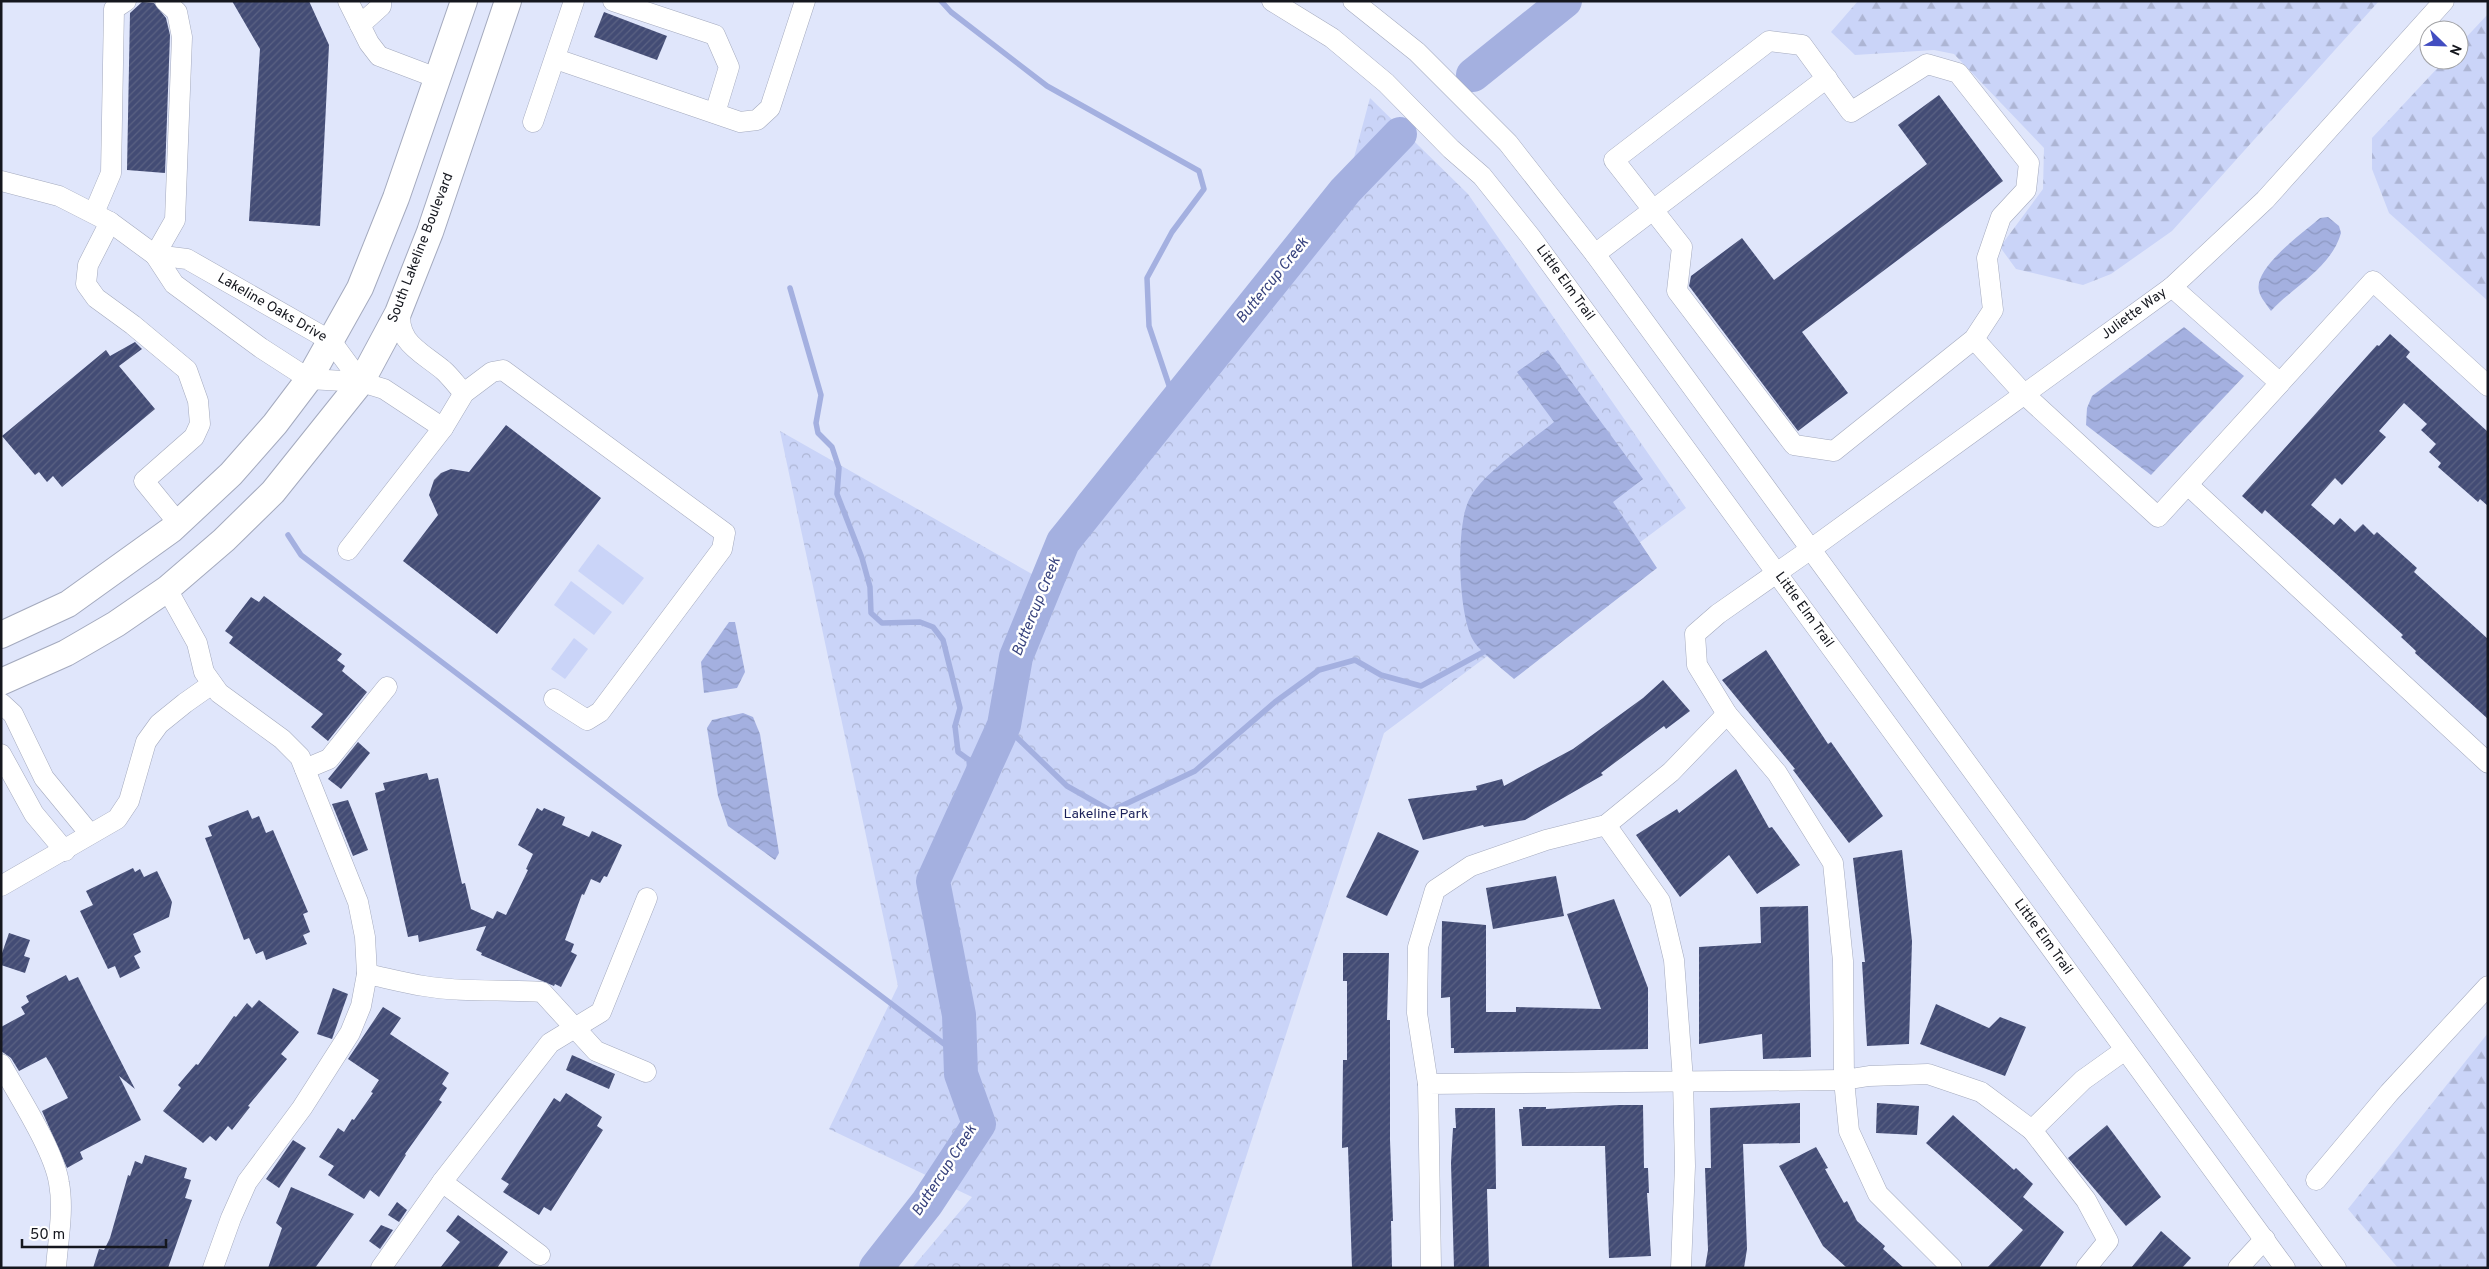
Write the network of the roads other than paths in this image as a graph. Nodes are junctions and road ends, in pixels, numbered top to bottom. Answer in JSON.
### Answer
{"nodes":[{"id":1,"x":126,"y":1,"type":"edge"},
{"id":2,"x":165,"y":1,"type":"edge"},
{"id":3,"x":348,"y":1,"type":"edge"},
{"id":4,"x":381,"y":1,"type":"edge"},
{"id":5,"x":464,"y":1,"type":"edge"},
{"id":6,"x":508,"y":1,"type":"edge"},
{"id":7,"x":574,"y":1,"type":"edge"},
{"id":8,"x":614,"y":1,"type":"edge"},
{"id":9,"x":805,"y":1,"type":"edge"},
{"id":10,"x":1272,"y":1,"type":"edge"},
{"id":11,"x":1353,"y":1,"type":"edge"},
{"id":12,"x":2444,"y":1,"type":"edge"},
{"id":13,"x":360,"y":25,"type":"junction"},
{"id":14,"x":556,"y":59,"type":"junction"},
{"id":15,"x":437,"y":78,"type":"junction"},
{"id":16,"x":1827,"y":78,"type":"junction"},
{"id":17,"x":715,"y":113,"type":"junction"},
{"id":18,"x":534,"y":122,"type":"dead end"},
{"id":19,"x":1,"y":181,"type":"edge"},
{"id":20,"x":1653,"y":210,"type":"junction"},
{"id":21,"x":102,"y":218,"type":"junction"},
{"id":22,"x":1595,"y":254,"type":"junction"},
{"id":23,"x":155,"y":255,"type":"junction"},
{"id":24,"x":2172,"y":287,"type":"junction"},
{"id":25,"x":403,"y":300,"type":"junction"},
{"id":26,"x":1974,"y":339,"type":"junction"},
{"id":27,"x":331,"y":341,"type":"junction"},
{"id":28,"x":309,"y":379,"type":"junction"},
{"id":29,"x":361,"y":382,"type":"junction"},
{"id":30,"x":2280,"y":383,"type":"junction"},
{"id":31,"x":2488,"y":386,"type":"edge"},
{"id":32,"x":464,"y":393,"type":"junction"},
{"id":33,"x":2024,"y":394,"type":"junction"},
{"id":34,"x":443,"y":428,"type":"junction"},
{"id":35,"x":2188,"y":484,"type":"junction"},
{"id":36,"x":179,"y":524,"type":"junction"},
{"id":37,"x":1812,"y":549,"type":"junction"},
{"id":38,"x":348,"y":550,"type":"dead end"},
{"id":39,"x":1776,"y":572,"type":"junction"},
{"id":40,"x":167,"y":589,"type":"junction"},
{"id":41,"x":1,"y":635,"type":"edge"},
{"id":42,"x":1,"y":682,"type":"edge"},
{"id":43,"x":212,"y":684,"type":"junction"},
{"id":44,"x":387,"y":687,"type":"dead end"},
{"id":45,"x":554,"y":699,"type":"dead end"},
{"id":46,"x":1,"y":703,"type":"edge"},
{"id":47,"x":1727,"y":714,"type":"junction"},
{"id":48,"x":1,"y":754,"type":"edge"},
{"id":49,"x":2488,"y":763,"type":"edge"},
{"id":50,"x":306,"y":769,"type":"junction"},
{"id":51,"x":1606,"y":825,"type":"junction"},
{"id":52,"x":90,"y":834,"type":"junction"},
{"id":53,"x":65,"y":851,"type":"junction"},
{"id":54,"x":1,"y":886,"type":"edge"},
{"id":55,"x":647,"y":898,"type":"dead end"},
{"id":56,"x":368,"y":974,"type":"junction"},
{"id":57,"x":2488,"y":986,"type":"edge"},
{"id":58,"x":575,"y":1029,"type":"junction"},
{"id":59,"x":2124,"y":1050,"type":"junction"},
{"id":60,"x":1,"y":1064,"type":"edge"},
{"id":61,"x":646,"y":1072,"type":"dead end"},
{"id":62,"x":1683,"y":1080,"type":"junction"},
{"id":63,"x":1844,"y":1080,"type":"junction"},
{"id":64,"x":1428,"y":1084,"type":"junction"},
{"id":65,"x":2032,"y":1130,"type":"junction"},
{"id":66,"x":2316,"y":1180,"type":"dead end"},
{"id":67,"x":442,"y":1182,"type":"junction"},
{"id":68,"x":2265,"y":1240,"type":"junction"},
{"id":69,"x":540,"y":1255,"type":"dead end"},
{"id":70,"x":56,"y":1268,"type":"edge"},
{"id":71,"x":213,"y":1268,"type":"edge"},
{"id":72,"x":381,"y":1268,"type":"edge"},
{"id":73,"x":1431,"y":1268,"type":"edge"},
{"id":74,"x":1681,"y":1268,"type":"edge"},
{"id":75,"x":1952,"y":1268,"type":"edge"},
{"id":76,"x":2086,"y":1268,"type":"edge"},
{"id":77,"x":2238,"y":1268,"type":"edge"},
{"id":78,"x":2285,"y":1268,"type":"edge"},
{"id":79,"x":2336,"y":1268,"type":"edge"}],
"edges":[{"from":1,"to":21,"type":"street"},
{"from":2,"to":23,"type":"street"},
{"from":3,"to":13,"type":"street"},
{"from":4,"to":13,"type":"street"},
{"from":5,"to":15,"type":"main road"},
{"from":6,"to":25,"type":"main road","name":"South Lakeline Boulevard"},
{"from":7,"to":14,"type":"street"},
{"from":8,"to":17,"type":"street"},
{"from":9,"to":17,"type":"street"},
{"from":10,"to":39,"type":"street","name":"Little Elm Trail"},
{"from":11,"to":22,"type":"street"},
{"from":12,"to":24,"type":"street","name":"Juliette Way"},
{"from":13,"to":15,"type":"street"},
{"from":14,"to":17,"type":"street"},
{"from":14,"to":18,"type":"street"},
{"from":15,"to":27,"type":"main road"},
{"from":16,"to":20,"type":"street"},
{"from":16,"to":20,"type":"street"},
{"from":16,"to":26,"type":"street"},
{"from":19,"to":21,"type":"street","name":"Lakeline Oaks Drive"},
{"from":20,"to":22,"type":"street"},
{"from":20,"to":26,"type":"street"},
{"from":21,"to":23,"type":"street","name":"Lakeline Oaks Drive"},
{"from":21,"to":36,"type":"street"},
{"from":22,"to":37,"type":"street"},
{"from":23,"to":27,"type":"street","name":"Lakeline Oaks Drive"},
{"from":23,"to":28,"type":"street","name":"Lakeline Oaks Drive"},
{"from":24,"to":30,"type":"street"},
{"from":24,"to":33,"type":"street","name":"Juliette Way"},
{"from":25,"to":29,"type":"main road","name":"South Lakeline Boulevard"},
{"from":25,"to":32,"type":"street"},
{"from":26,"to":33,"type":"street"},
{"from":27,"to":28,"type":"main road"},
{"from":27,"to":29,"type":"street","name":"Lakeline Oaks Drive"},
{"from":28,"to":29,"type":"street","name":"Lakeline Oaks Drive"},
{"from":28,"to":36,"type":"main road"},
{"from":29,"to":34,"type":"street"},
{"from":29,"to":40,"type":"main road","name":"South Lakeline Boulevard"},
{"from":30,"to":31,"type":"street"},
{"from":30,"to":35,"type":"street"},
{"from":32,"to":34,"type":"street"},
{"from":32,"to":45,"type":"street"},
{"from":33,"to":35,"type":"street"},
{"from":33,"to":37,"type":"street","name":"Juliette Way"},
{"from":34,"to":38,"type":"street"},
{"from":35,"to":49,"type":"street"},
{"from":36,"to":41,"type":"main road"},
{"from":37,"to":39,"type":"street","name":"Juliette Way"},
{"from":37,"to":79,"type":"street"},
{"from":39,"to":47,"type":"street","name":"Juliette Way"},
{"from":39,"to":59,"type":"street","name":"Little Elm Trail"},
{"from":40,"to":42,"type":"main road","name":"South Lakeline Boulevard"},
{"from":40,"to":43,"type":"street"},
{"from":43,"to":50,"type":"street"},
{"from":43,"to":52,"type":"street"},
{"from":44,"to":50,"type":"street"},
{"from":46,"to":52,"type":"street"},
{"from":47,"to":51,"type":"street"},
{"from":47,"to":63,"type":"street"},
{"from":48,"to":53,"type":"street"},
{"from":50,"to":56,"type":"street"},
{"from":51,"to":62,"type":"street"},
{"from":51,"to":64,"type":"street"},
{"from":52,"to":53,"type":"street"},
{"from":53,"to":54,"type":"street"},
{"from":55,"to":58,"type":"street"},
{"from":56,"to":58,"type":"street"},
{"from":56,"to":71,"type":"street"},
{"from":57,"to":66,"type":"street"},
{"from":58,"to":61,"type":"street"},
{"from":58,"to":67,"type":"street"},
{"from":59,"to":65,"type":"street"},
{"from":59,"to":68,"type":"street","name":"Little Elm Trail"},
{"from":60,"to":70,"type":"street"},
{"from":62,"to":63,"type":"street"},
{"from":62,"to":64,"type":"street"},
{"from":62,"to":74,"type":"street"},
{"from":63,"to":65,"type":"street"},
{"from":63,"to":75,"type":"street"},
{"from":64,"to":73,"type":"street"},
{"from":65,"to":76,"type":"street"},
{"from":67,"to":69,"type":"street"},
{"from":67,"to":72,"type":"street"},
{"from":68,"to":77,"type":"street"},
{"from":68,"to":78,"type":"street","name":"Little Elm Trail"}]}
